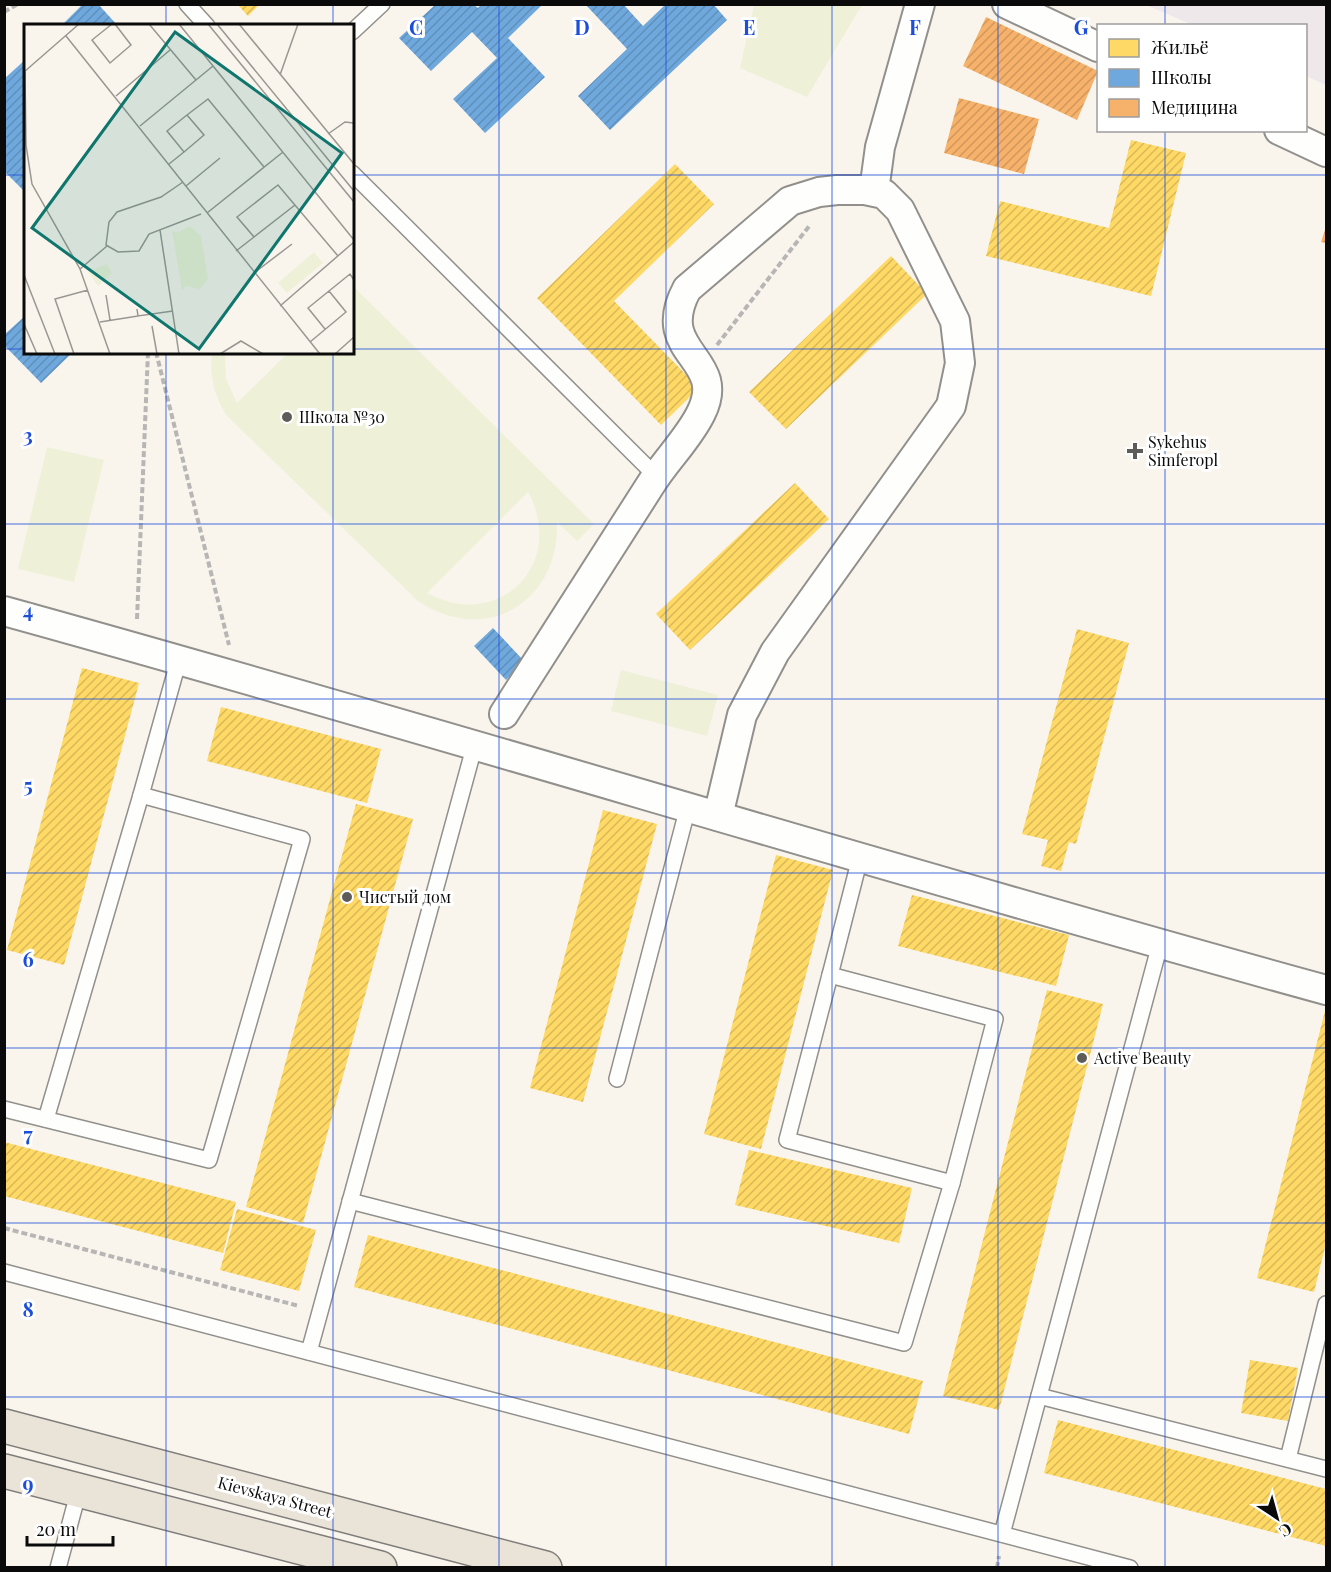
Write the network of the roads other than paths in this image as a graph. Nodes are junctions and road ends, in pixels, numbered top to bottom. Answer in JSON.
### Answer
{"nodes":[{"id":1,"x":187,"y":4,"type":"edge"},
{"id":2,"x":382,"y":4,"type":"edge"},
{"id":3,"x":920,"y":4,"type":"edge"},
{"id":4,"x":1007,"y":4,"type":"edge"},
{"id":5,"x":205,"y":24,"type":"edge"},
{"id":6,"x":354,"y":30,"type":"edge"},
{"id":7,"x":1097,"y":47,"type":"edge"},
{"id":8,"x":1284,"y":132,"type":"edge"},
{"id":9,"x":1326,"y":152,"type":"edge"},
{"id":10,"x":354,"y":175,"type":"edge"},
{"id":11,"x":874,"y":191,"type":"junction"},
{"id":12,"x":656,"y":476,"type":"junction"},
{"id":13,"x":4,"y":611,"type":"edge"},
{"id":14,"x":179,"y":659,"type":"junction"},
{"id":15,"x":504,"y":714,"type":"dead end"},
{"id":16,"x":475,"y":744,"type":"junction"},
{"id":17,"x":141,"y":795,"type":"junction"},
{"id":18,"x":688,"y":807,"type":"junction"},
{"id":19,"x":718,"y":816,"type":"junction"},
{"id":20,"x":860,"y":858,"type":"junction"},
{"id":21,"x":1160,"y":944,"type":"junction"},
{"id":22,"x":830,"y":975,"type":"junction"},
{"id":23,"x":1326,"y":990,"type":"edge"},
{"id":24,"x":617,"y":1079,"type":"dead end"},
{"id":25,"x":4,"y":1109,"type":"edge"},
{"id":26,"x":46,"y":1119,"type":"junction"},
{"id":27,"x":952,"y":1183,"type":"junction"},
{"id":28,"x":350,"y":1202,"type":"junction"},
{"id":29,"x":4,"y":1272,"type":"edge"},
{"id":30,"x":1326,"y":1305,"type":"edge"},
{"id":31,"x":309,"y":1352,"type":"junction"},
{"id":32,"x":1039,"y":1396,"type":"junction"},
{"id":33,"x":4,"y":1426,"type":"edge"},
{"id":34,"x":1288,"y":1459,"type":"junction"},
{"id":35,"x":1326,"y":1469,"type":"edge"},
{"id":36,"x":4,"y":1471,"type":"edge"},
{"id":37,"x":79,"y":1490,"type":"junction"},
{"id":38,"x":1002,"y":1534,"type":"junction"},
{"id":39,"x":58,"y":1568,"type":"edge"},
{"id":40,"x":380,"y":1568,"type":"edge"},
{"id":41,"x":545,"y":1568,"type":"edge"},
{"id":42,"x":1130,"y":1568,"type":"edge"}],
"edges":[{"from":1,"to":5,"type":"lane"},
{"from":2,"to":6,"type":"lane"},
{"from":3,"to":11,"type":"street"},
{"from":4,"to":7,"type":"street"},
{"from":8,"to":9,"type":"street"},
{"from":10,"to":12,"type":"lane"},
{"from":11,"to":12,"type":"street"},
{"from":11,"to":19,"type":"street"},
{"from":12,"to":15,"type":"street"},
{"from":13,"to":14,"type":"street"},
{"from":14,"to":16,"type":"street"},
{"from":14,"to":17,"type":"lane"},
{"from":16,"to":18,"type":"street"},
{"from":16,"to":28,"type":"lane"},
{"from":17,"to":26,"type":"lane"},
{"from":17,"to":26,"type":"lane"},
{"from":18,"to":19,"type":"street"},
{"from":18,"to":24,"type":"lane"},
{"from":19,"to":20,"type":"street"},
{"from":20,"to":21,"type":"street"},
{"from":20,"to":22,"type":"lane"},
{"from":21,"to":23,"type":"street"},
{"from":21,"to":32,"type":"lane"},
{"from":22,"to":27,"type":"lane"},
{"from":22,"to":27,"type":"lane"},
{"from":25,"to":26,"type":"lane"},
{"from":27,"to":28,"type":"lane"},
{"from":28,"to":31,"type":"lane"},
{"from":29,"to":31,"type":"lane"},
{"from":30,"to":34,"type":"lane"},
{"from":31,"to":38,"type":"lane"},
{"from":32,"to":34,"type":"lane"},
{"from":32,"to":38,"type":"lane"},
{"from":33,"to":41,"type":"main road","name":"Kievskaya Street"},
{"from":34,"to":35,"type":"lane"},
{"from":36,"to":37,"type":"main road"},
{"from":37,"to":39,"type":"lane"},
{"from":37,"to":40,"type":"main road"},
{"from":38,"to":42,"type":"lane"}]}
